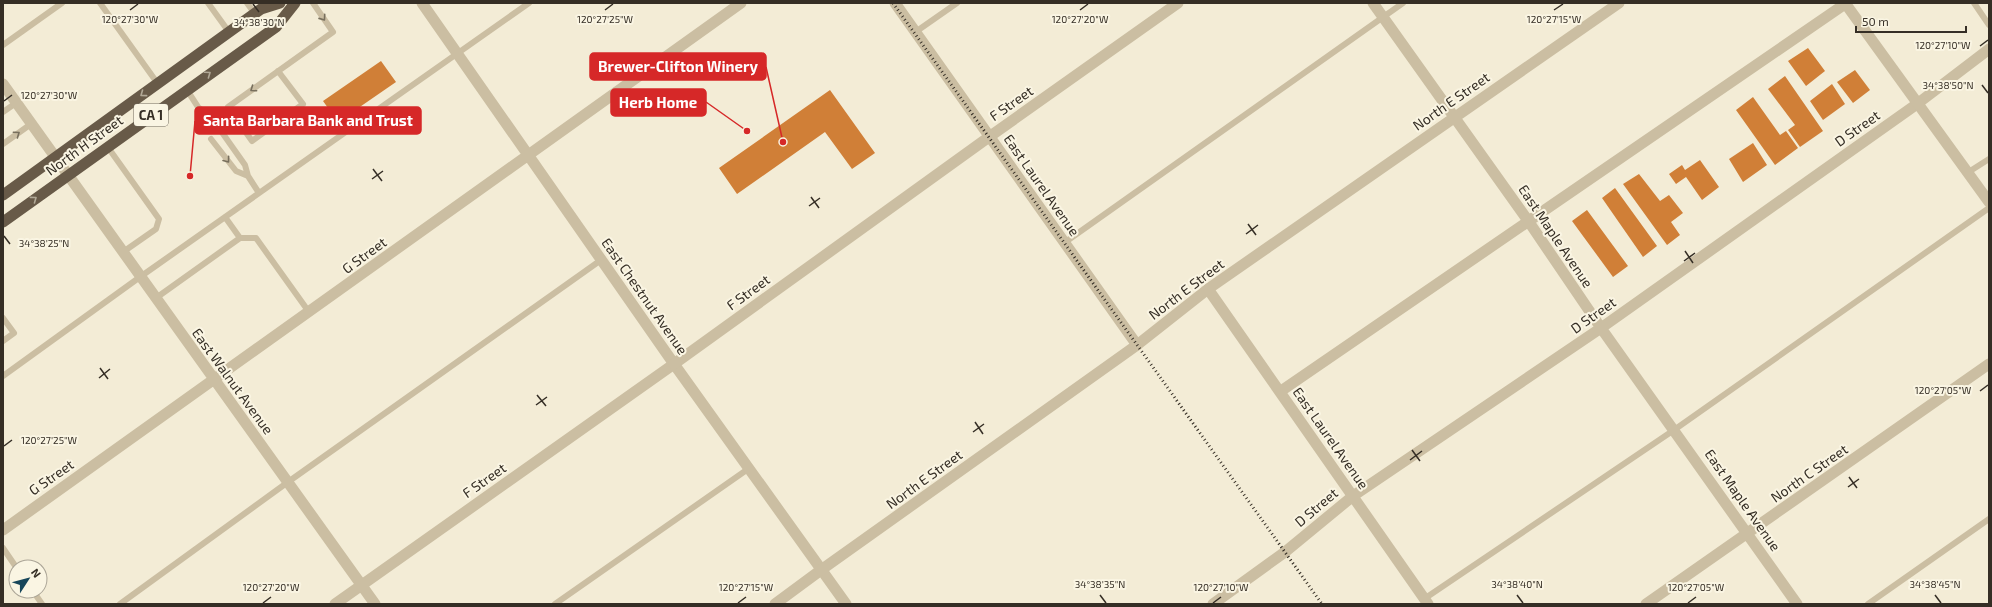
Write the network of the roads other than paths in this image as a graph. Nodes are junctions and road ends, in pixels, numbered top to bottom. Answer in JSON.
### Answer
{"nodes":[{"id":1,"x":62,"y":3,"type":"edge"},
{"id":2,"x":100,"y":3,"type":"edge"},
{"id":3,"x":208,"y":3,"type":"edge"},
{"id":4,"x":247,"y":3,"type":"edge"},
{"id":5,"x":280,"y":3,"type":"edge"},
{"id":6,"x":295,"y":3,"type":"edge"},
{"id":7,"x":313,"y":3,"type":"edge"},
{"id":8,"x":422,"y":3,"type":"edge"},
{"id":9,"x":529,"y":3,"type":"edge"},
{"id":10,"x":741,"y":3,"type":"edge"},
{"id":11,"x":895,"y":3,"type":"edge"},
{"id":12,"x":957,"y":3,"type":"edge"},
{"id":13,"x":1178,"y":3,"type":"edge"},
{"id":14,"x":1373,"y":3,"type":"edge"},
{"id":15,"x":1403,"y":3,"type":"edge"},
{"id":16,"x":1619,"y":3,"type":"edge"},
{"id":17,"x":1845,"y":3,"type":"edge"},
{"id":18,"x":1974,"y":3,"type":"edge"},
{"id":19,"x":255,"y":14,"type":"junction"},
{"id":20,"x":1382,"y":18,"type":"junction"},
{"id":21,"x":1989,"y":25,"type":"edge"},
{"id":22,"x":229,"y":32,"type":"junction"},
{"id":23,"x":915,"y":32,"type":"junction"},
{"id":24,"x":3,"y":45,"type":"edge"},
{"id":25,"x":1989,"y":49,"type":"edge"},
{"id":26,"x":457,"y":53,"type":"junction"},
{"id":27,"x":278,"y":71,"type":"junction"},
{"id":28,"x":3,"y":84,"type":"edge"},
{"id":29,"x":158,"y":84,"type":"junction"},
{"id":30,"x":187,"y":90,"type":"junction"},
{"id":31,"x":16,"y":103,"type":"junction"},
{"id":32,"x":1917,"y":104,"type":"junction"},
{"id":33,"x":198,"y":107,"type":"junction"},
{"id":34,"x":3,"y":112,"type":"edge"},
{"id":35,"x":1454,"y":116,"type":"junction"},
{"id":36,"x":212,"y":118,"type":"dead end"},
{"id":37,"x":31,"y":124,"type":"junction"},
{"id":38,"x":202,"y":125,"type":"dead end"},
{"id":39,"x":222,"y":131,"type":"dead end"},
{"id":40,"x":989,"y":137,"type":"junction"},
{"id":41,"x":211,"y":139,"type":"dead end"},
{"id":42,"x":3,"y":144,"type":"edge"},
{"id":43,"x":108,"y":146,"type":"junction"},
{"id":44,"x":528,"y":155,"type":"junction"},
{"id":45,"x":55,"y":158,"type":"junction"},
{"id":46,"x":1989,"y":158,"type":"edge"},
{"id":47,"x":1967,"y":174,"type":"junction"},
{"id":48,"x":67,"y":175,"type":"junction"},
{"id":49,"x":248,"y":176,"type":"junction"},
{"id":50,"x":259,"y":193,"type":"junction"},
{"id":51,"x":3,"y":195,"type":"edge"},
{"id":52,"x":1989,"y":202,"type":"edge"},
{"id":53,"x":1989,"y":208,"type":"edge"},
{"id":54,"x":225,"y":217,"type":"junction"},
{"id":55,"x":3,"y":222,"type":"edge"},
{"id":56,"x":1528,"y":222,"type":"junction"},
{"id":57,"x":240,"y":238,"type":"junction"},
{"id":58,"x":1064,"y":243,"type":"junction"},
{"id":59,"x":123,"y":252,"type":"junction"},
{"id":60,"x":601,"y":260,"type":"junction"},
{"id":61,"x":140,"y":277,"type":"junction"},
{"id":62,"x":1208,"y":289,"type":"junction"},
{"id":63,"x":156,"y":298,"type":"junction"},
{"id":64,"x":309,"y":312,"type":"junction"},
{"id":65,"x":3,"y":318,"type":"edge"},
{"id":66,"x":1601,"y":328,"type":"junction"},
{"id":67,"x":3,"y":341,"type":"edge"},
{"id":68,"x":1137,"y":345,"type":"junction"},
{"id":69,"x":674,"y":364,"type":"junction"},
{"id":70,"x":1989,"y":364,"type":"edge"},
{"id":71,"x":3,"y":376,"type":"edge"},
{"id":72,"x":214,"y":380,"type":"junction"},
{"id":73,"x":1281,"y":391,"type":"junction"},
{"id":74,"x":1674,"y":430,"type":"junction"},
{"id":75,"x":748,"y":469,"type":"junction"},
{"id":76,"x":288,"y":482,"type":"junction"},
{"id":77,"x":1353,"y":496,"type":"junction"},
{"id":78,"x":1989,"y":519,"type":"edge"},
{"id":79,"x":3,"y":530,"type":"edge"},
{"id":80,"x":1749,"y":534,"type":"junction"},
{"id":81,"x":3,"y":548,"type":"edge"},
{"id":82,"x":11,"y":559,"type":"edge"},
{"id":83,"x":822,"y":570,"type":"junction"},
{"id":84,"x":362,"y":585,"type":"junction"},
{"id":85,"x":1426,"y":602,"type":"edge"},
{"id":86,"x":120,"y":604,"type":"edge"},
{"id":87,"x":335,"y":604,"type":"edge"},
{"id":88,"x":375,"y":604,"type":"edge"},
{"id":89,"x":555,"y":604,"type":"edge"},
{"id":90,"x":775,"y":604,"type":"edge"},
{"id":91,"x":846,"y":604,"type":"edge"},
{"id":92,"x":1213,"y":604,"type":"edge"},
{"id":93,"x":1646,"y":604,"type":"edge"},
{"id":94,"x":1797,"y":604,"type":"edge"},
{"id":95,"x":1868,"y":604,"type":"edge"}],
"edges":[{"from":1,"to":24,"type":"lane"},
{"from":2,"to":29,"type":"lane"},
{"from":3,"to":22,"type":"lane"},
{"from":4,"to":19,"type":"lane"},
{"from":5,"to":19,"type":"highway","name":"North H Street","number":"CA 1"},
{"from":30,"to":6,"type":"highway","name":"North H Street","number":"CA 1","one_way":true},
{"from":7,"to":27,"type":"lane","one_way":true},
{"from":8,"to":26,"type":"street","name":"East Chestnut Avenue"},
{"from":9,"to":26,"type":"lane"},
{"from":10,"to":44,"type":"street","name":"G Street"},
{"from":11,"to":23,"type":"street","name":"East Laurel Avenue"},
{"from":12,"to":23,"type":"lane"},
{"from":13,"to":40,"type":"street","name":"F Street"},
{"from":14,"to":20,"type":"street","name":"East Maple Avenue"},
{"from":15,"to":20,"type":"lane"},
{"from":16,"to":35,"type":"street","name":"North E Street"},
{"from":17,"to":32,"type":"street"},
{"from":17,"to":56,"type":"street"},
{"from":18,"to":21,"type":"lane"},
{"from":19,"to":22,"type":"highway","name":"North H Street","number":"CA 1"},
{"from":20,"to":35,"type":"street","name":"East Maple Avenue"},
{"from":20,"to":58,"type":"lane"},
{"from":22,"to":29,"type":"highway","name":"North H Street","number":"CA 1"},
{"from":23,"to":40,"type":"street","name":"East Laurel Avenue"},
{"from":25,"to":32,"type":"street","name":"D Street"},
{"from":26,"to":44,"type":"street","name":"East Chestnut Avenue"},
{"from":26,"to":50,"type":"lane"},
{"from":27,"to":27,"type":"lane","one_way":true},
{"from":28,"to":31,"type":"street","name":"East Walnut Avenue"},
{"from":29,"to":45,"type":"highway","name":"North H Street","number":"CA 1","one_way":true},
{"from":30,"to":33,"type":"lane"},
{"from":30,"to":43,"type":"highway","name":"North H Street","number":"CA 1"},
{"from":31,"to":34,"type":"lane"},
{"from":31,"to":37,"type":"street","name":"East Walnut Avenue"},
{"from":32,"to":47,"type":"street"},
{"from":32,"to":66,"type":"street","name":"D Street"},
{"from":33,"to":36,"type":"lane"},
{"from":33,"to":38,"type":"lane"},
{"from":35,"to":56,"type":"street","name":"East Maple Avenue"},
{"from":35,"to":62,"type":"street","name":"North E Street"},
{"from":42,"to":37,"type":"lane","one_way":true},
{"from":37,"to":45,"type":"street","name":"East Walnut Avenue"},
{"from":39,"to":49,"type":"lane"},
{"from":40,"to":58,"type":"street","name":"East Laurel Avenue"},
{"from":40,"to":69,"type":"street","name":"F Street"},
{"from":41,"to":49,"type":"lane","one_way":true},
{"from":43,"to":48,"type":"highway","name":"North H Street","number":"CA 1"},
{"from":43,"to":59,"type":"lane"},
{"from":44,"to":60,"type":"street","name":"East Chestnut Avenue"},
{"from":44,"to":64,"type":"street","name":"G Street"},
{"from":45,"to":48,"type":"street","name":"East Walnut Avenue"},
{"from":45,"to":51,"type":"highway","name":"North H Street","number":"CA 1"},
{"from":46,"to":47,"type":"lane"},
{"from":47,"to":52,"type":"street"},
{"from":55,"to":48,"type":"highway","name":"North H Street","number":"CA 1","one_way":true},
{"from":48,"to":59,"type":"street","name":"East Walnut Avenue"},
{"from":49,"to":50,"type":"lane"},
{"from":50,"to":54,"type":"lane"},
{"from":53,"to":74,"type":"lane"},
{"from":54,"to":57,"type":"lane"},
{"from":54,"to":61,"type":"lane"},
{"from":56,"to":66,"type":"street","name":"East Maple Avenue"},
{"from":56,"to":73,"type":"street"},
{"from":57,"to":63,"type":"lane"},
{"from":57,"to":64,"type":"lane"},
{"from":58,"to":68,"type":"street","name":"East Laurel Avenue"},
{"from":59,"to":61,"type":"street","name":"East Walnut Avenue"},
{"from":60,"to":69,"type":"street","name":"East Chestnut Avenue"},
{"from":60,"to":76,"type":"lane"},
{"from":61,"to":63,"type":"street","name":"East Walnut Avenue"},
{"from":61,"to":71,"type":"lane"},
{"from":62,"to":68,"type":"street","name":"North E Street"},
{"from":62,"to":73,"type":"street","name":"East Laurel Avenue"},
{"from":63,"to":72,"type":"street","name":"East Walnut Avenue"},
{"from":64,"to":72,"type":"street","name":"G Street"},
{"from":65,"to":67,"type":"lane"},
{"from":66,"to":74,"type":"street","name":"East Maple Avenue"},
{"from":66,"to":77,"type":"street","name":"D Street"},
{"from":68,"to":83,"type":"street","name":"North E Street"},
{"from":69,"to":75,"type":"street","name":"East Chestnut Avenue"},
{"from":69,"to":84,"type":"street","name":"F Street"},
{"from":70,"to":80,"type":"street","name":"North C Street"},
{"from":72,"to":76,"type":"street","name":"East Walnut Avenue"},
{"from":72,"to":79,"type":"street","name":"G Street"},
{"from":73,"to":77,"type":"street","name":"East Laurel Avenue"},
{"from":74,"to":80,"type":"street","name":"East Maple Avenue"},
{"from":74,"to":85,"type":"lane"},
{"from":75,"to":83,"type":"street","name":"East Chestnut Avenue"},
{"from":75,"to":89,"type":"lane"},
{"from":76,"to":84,"type":"street","name":"East Walnut Avenue"},
{"from":76,"to":86,"type":"lane"},
{"from":77,"to":85,"type":"street","name":"East Laurel Avenue"},
{"from":77,"to":92,"type":"street","name":"D Street"},
{"from":78,"to":95,"type":"lane"},
{"from":80,"to":93,"type":"street","name":"North C Street"},
{"from":80,"to":94,"type":"street","name":"East Maple Avenue"},
{"from":81,"to":82,"type":"lane"},
{"from":83,"to":90,"type":"street","name":"North E Street"},
{"from":83,"to":91,"type":"street","name":"East Chestnut Avenue"},
{"from":84,"to":87,"type":"street","name":"F Street"},
{"from":84,"to":88,"type":"street","name":"East Walnut Avenue"}]}
